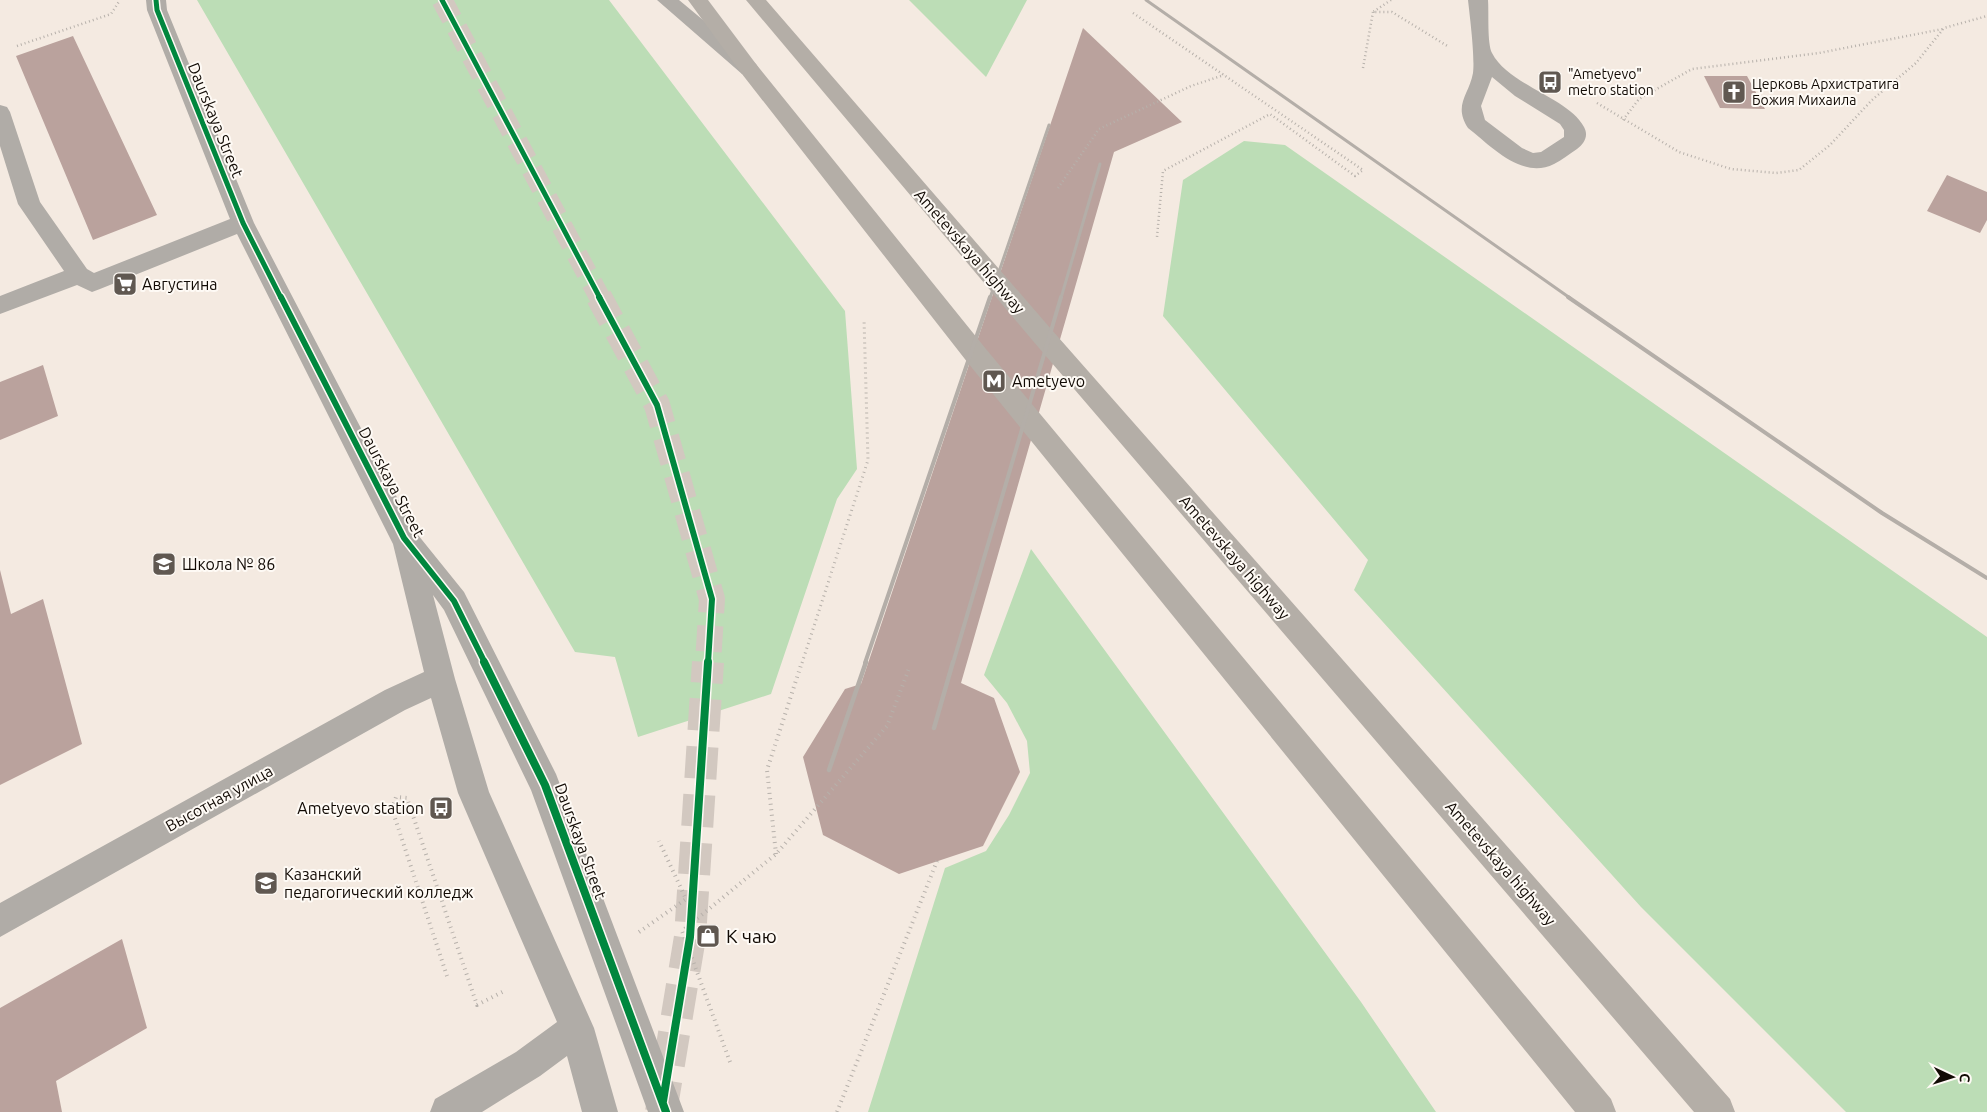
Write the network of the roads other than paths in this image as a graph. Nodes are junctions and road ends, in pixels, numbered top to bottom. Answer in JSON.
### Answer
{"nodes":[{"id":1,"x":156,"y":0,"type":"edge"},
{"id":2,"x":667,"y":0,"type":"edge"},
{"id":3,"x":698,"y":0,"type":"edge"},
{"id":4,"x":756,"y":0,"type":"edge"},
{"id":5,"x":1478,"y":0,"type":"edge"},
{"id":6,"x":1483,"y":55,"type":"junction"},
{"id":7,"x":749,"y":69,"type":"junction"},
{"id":8,"x":0,"y":112,"type":"edge"},
{"id":9,"x":243,"y":223,"type":"junction"},
{"id":10,"x":79,"y":275,"type":"junction"},
{"id":11,"x":0,"y":305,"type":"edge"},
{"id":12,"x":404,"y":538,"type":"junction"},
{"id":13,"x":440,"y":679,"type":"junction"},
{"id":14,"x":0,"y":921,"type":"edge"},
{"id":15,"x":577,"y":1028,"type":"junction"},
{"id":16,"x":448,"y":1112,"type":"edge"},
{"id":17,"x":600,"y":1112,"type":"edge"},
{"id":18,"x":666,"y":1112,"type":"edge"},
{"id":19,"x":1598,"y":1112,"type":"edge"},
{"id":20,"x":1718,"y":1112,"type":"edge"}],
"edges":[{"from":1,"to":9,"type":"street","name":"Daurskaya Street"},
{"from":2,"to":7,"type":"street"},
{"from":3,"to":7,"type":"main road"},
{"from":4,"to":20,"type":"main road","name":"Ametevskaya highway"},
{"from":5,"to":6,"type":"street"},
{"from":6,"to":6,"type":"street"},
{"from":7,"to":19,"type":"main road"},
{"from":8,"to":10,"type":"street"},
{"from":9,"to":10,"type":"street"},
{"from":9,"to":12,"type":"street","name":"Daurskaya Street"},
{"from":10,"to":11,"type":"street"},
{"from":12,"to":13,"type":"street","name":"Daurskaya Street"},
{"from":12,"to":18,"type":"street","name":"Daurskaya Street"},
{"from":13,"to":14,"type":"street","name":"Высотная улица"},
{"from":13,"to":15,"type":"street","name":"Daurskaya Street"},
{"from":15,"to":16,"type":"street"},
{"from":15,"to":17,"type":"street","name":"Daurskaya Street"}]}
